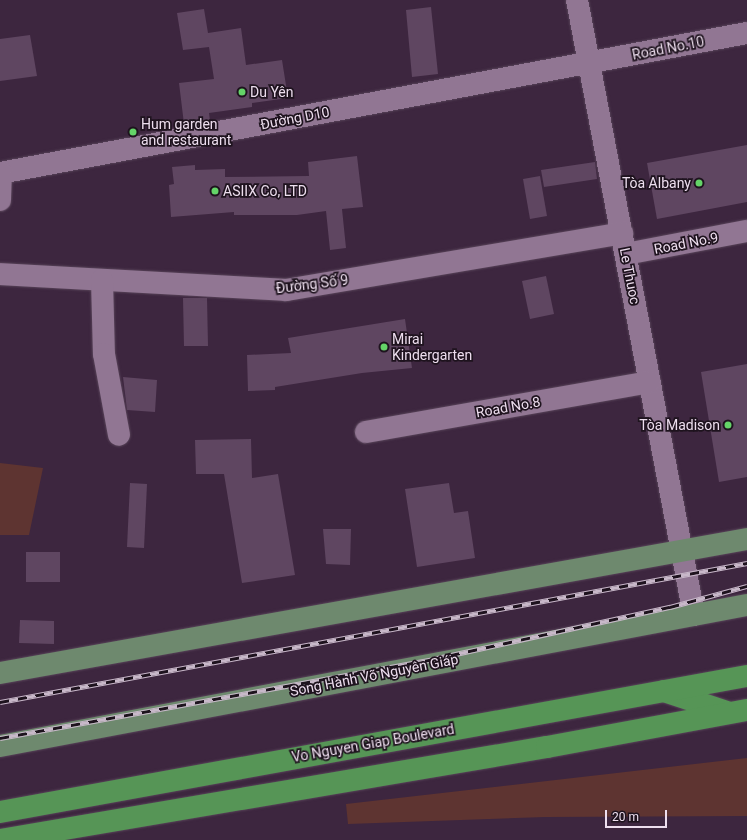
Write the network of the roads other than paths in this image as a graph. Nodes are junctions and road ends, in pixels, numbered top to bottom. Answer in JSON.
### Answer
{"nodes":[{"id":1,"x":578,"y":0,"type":"edge"},
{"id":2,"x":747,"y":33,"type":"edge"},
{"id":3,"x":589,"y":62,"type":"junction"},
{"id":4,"x":0,"y":173,"type":"edge"},
{"id":5,"x":0,"y":200,"type":"edge"},
{"id":6,"x":747,"y":231,"type":"edge"},
{"id":7,"x":622,"y":233,"type":"junction"},
{"id":8,"x":626,"y":254,"type":"junction"},
{"id":9,"x":0,"y":274,"type":"edge"},
{"id":10,"x":102,"y":280,"type":"junction"},
{"id":11,"x":650,"y":382,"type":"junction"},
{"id":12,"x":366,"y":432,"type":"dead end"},
{"id":13,"x":118,"y":435,"type":"dead end"},
{"id":14,"x":747,"y":539,"type":"edge"},
{"id":15,"x":682,"y":551,"type":"junction"},
{"id":16,"x":747,"y":605,"type":"edge"},
{"id":17,"x":694,"y":615,"type":"junction"},
{"id":18,"x":0,"y":673,"type":"edge"},
{"id":19,"x":747,"y":676,"type":"edge"},
{"id":20,"x":662,"y":690,"type":"junction"},
{"id":21,"x":741,"y":714,"type":"edge"},
{"id":22,"x":0,"y":746,"type":"edge"},
{"id":23,"x":0,"y":812,"type":"edge"},
{"id":24,"x":0,"y":840,"type":"edge"}],
"edges":[{"from":1,"to":3,"type":"street","name":"Le Thuoc"},
{"from":2,"to":3,"type":"street","name":"Road No.10"},
{"from":3,"to":4,"type":"street","name":"Đường D10"},
{"from":3,"to":7,"type":"street","name":"Le Thuoc"},
{"from":4,"to":5,"type":"street"},
{"from":6,"to":8,"type":"street","name":"Road No.9"},
{"from":7,"to":8,"type":"street","name":"Le Thuoc"},
{"from":7,"to":10,"type":"street","name":"Đường Số 9"},
{"from":8,"to":11,"type":"street","name":"Le Thuoc"},
{"from":9,"to":10,"type":"street","name":"Đường Số 9"},
{"from":10,"to":13,"type":"street"},
{"from":11,"to":12,"type":"street","name":"Road No.8"},
{"from":11,"to":15,"type":"street","name":"Le Thuoc"},
{"from":14,"to":15,"type":"main road"},
{"from":15,"to":17,"type":"street","name":"Le Thuoc"},
{"from":15,"to":18,"type":"main road"},
{"from":16,"to":17,"type":"main road","name":"Song Hành Võ Nguyên Giáp"},
{"from":17,"to":22,"type":"main road","name":"Song Hành Võ Nguyên Giáp"},
{"from":19,"to":20,"type":"highway","name":"Vo Nguyen Giap Boulevard"},
{"from":20,"to":21,"type":"highway"},
{"from":20,"to":23,"type":"highway","name":"Vo Nguyen Giap Boulevard"},
{"from":21,"to":24,"type":"highway"}]}
